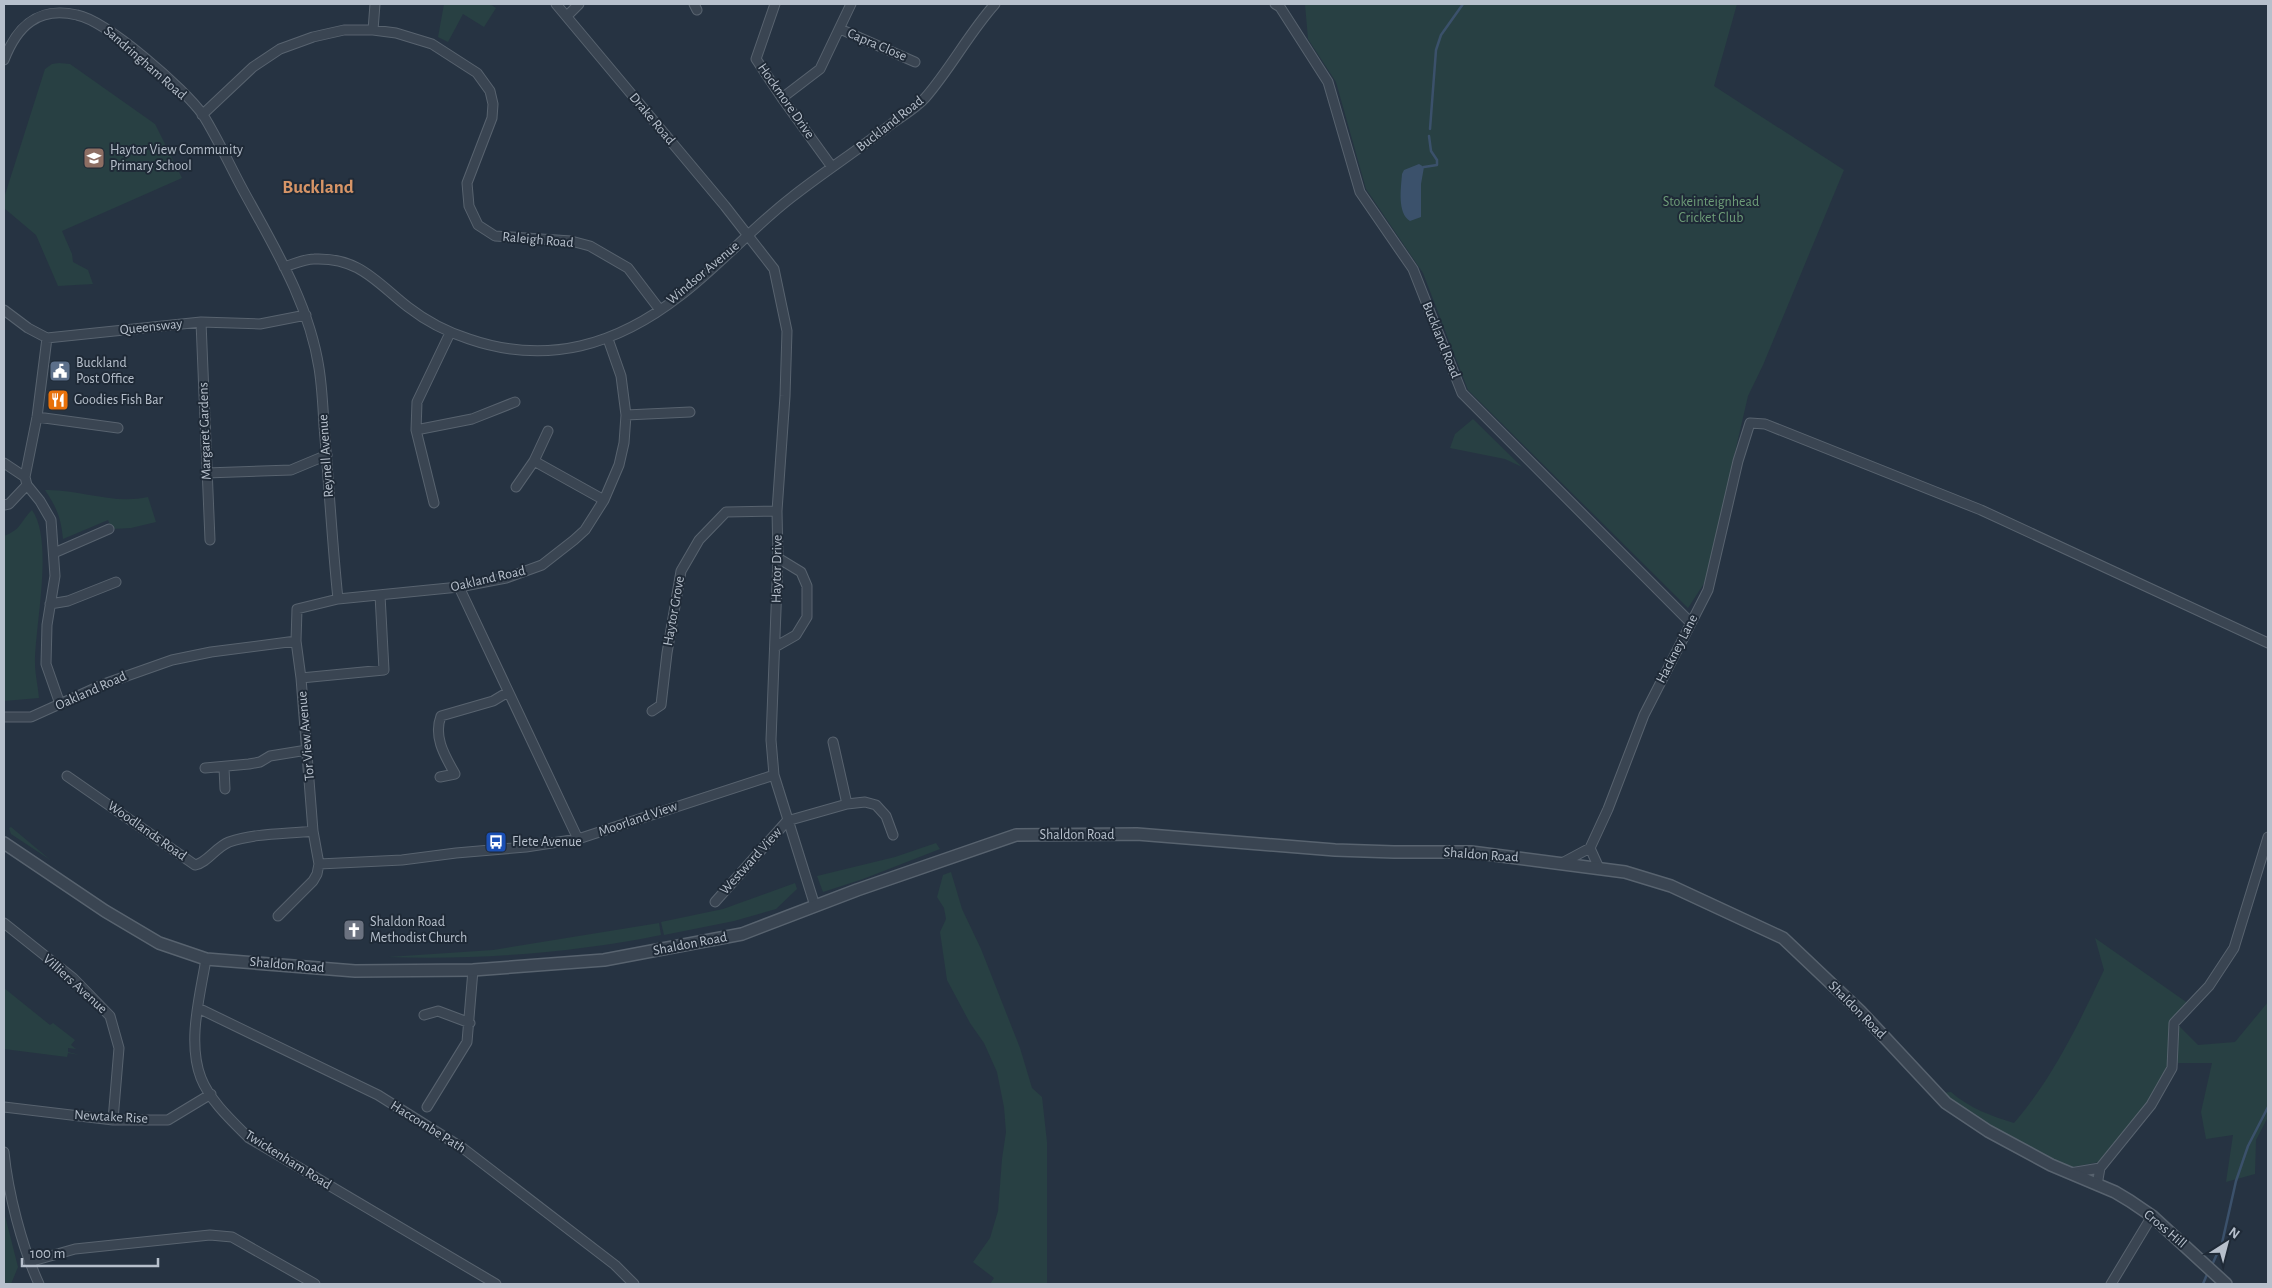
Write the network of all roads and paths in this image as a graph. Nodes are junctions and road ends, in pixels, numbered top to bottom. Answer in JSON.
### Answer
{"nodes":[{"id":1,"x":374,"y":4,"type":"edge"},
{"id":2,"x":556,"y":4,"type":"edge"},
{"id":3,"x":579,"y":4,"type":"edge"},
{"id":4,"x":775,"y":4,"type":"edge"},
{"id":5,"x":851,"y":4,"type":"edge"},
{"id":6,"x":996,"y":4,"type":"edge"},
{"id":7,"x":1275,"y":4,"type":"edge"},
{"id":8,"x":567,"y":16,"type":"junction"},
{"id":9,"x":840,"y":29,"type":"junction"},
{"id":10,"x":373,"y":30,"type":"junction"},
{"id":11,"x":4,"y":60,"type":"edge"},
{"id":12,"x":915,"y":62,"type":"dead end"},
{"id":13,"x":782,"y":98,"type":"junction"},
{"id":14,"x":202,"y":115,"type":"junction"},
{"id":15,"x":832,"y":167,"type":"junction"},
{"id":16,"x":748,"y":235,"type":"junction"},
{"id":17,"x":284,"y":267,"type":"junction"},
{"id":18,"x":4,"y":310,"type":"edge"},
{"id":19,"x":660,"y":310,"type":"junction"},
{"id":20,"x":306,"y":314,"type":"junction"},
{"id":21,"x":201,"y":322,"type":"junction"},
{"id":22,"x":450,"y":333,"type":"junction"},
{"id":23,"x":47,"y":338,"type":"junction"},
{"id":24,"x":608,"y":339,"type":"junction"},
{"id":25,"x":515,"y":402,"type":"dead end"},
{"id":26,"x":690,"y":412,"type":"dead end"},
{"id":27,"x":626,"y":415,"type":"junction"},
{"id":28,"x":37,"y":417,"type":"junction"},
{"id":29,"x":118,"y":428,"type":"dead end"},
{"id":30,"x":416,"y":430,"type":"junction"},
{"id":31,"x":548,"y":431,"type":"dead end"},
{"id":32,"x":327,"y":455,"type":"junction"},
{"id":33,"x":534,"y":461,"type":"junction"},
{"id":34,"x":4,"y":463,"type":"edge"},
{"id":35,"x":206,"y":473,"type":"junction"},
{"id":36,"x":26,"y":481,"type":"junction"},
{"id":37,"x":516,"y":488,"type":"dead end"},
{"id":38,"x":604,"y":500,"type":"junction"},
{"id":39,"x":434,"y":503,"type":"dead end"},
{"id":40,"x":4,"y":505,"type":"edge"},
{"id":41,"x":777,"y":511,"type":"junction"},
{"id":42,"x":109,"y":529,"type":"dead end"},
{"id":43,"x":210,"y":540,"type":"dead end"},
{"id":44,"x":54,"y":554,"type":"junction"},
{"id":45,"x":778,"y":558,"type":"junction"},
{"id":46,"x":116,"y":582,"type":"dead end"},
{"id":47,"x":459,"y":588,"type":"junction"},
{"id":48,"x":380,"y":595,"type":"junction"},
{"id":49,"x":338,"y":600,"type":"junction"},
{"id":50,"x":50,"y":604,"type":"junction"},
{"id":51,"x":297,"y":609,"type":"joint"},
{"id":52,"x":1690,"y":622,"type":"junction"},
{"id":53,"x":296,"y":641,"type":"junction"},
{"id":54,"x":2268,"y":643,"type":"edge"},
{"id":55,"x":775,"y":647,"type":"junction"},
{"id":56,"x":301,"y":678,"type":"junction"},
{"id":57,"x":508,"y":692,"type":"junction"},
{"id":58,"x":60,"y":704,"type":"junction"},
{"id":59,"x":652,"y":711,"type":"dead end"},
{"id":60,"x":4,"y":717,"type":"edge"},
{"id":61,"x":833,"y":742,"type":"dead end"},
{"id":62,"x":307,"y":750,"type":"junction"},
{"id":63,"x":205,"y":768,"type":"dead end"},
{"id":64,"x":224,"y":768,"type":"junction"},
{"id":65,"x":774,"y":775,"type":"junction"},
{"id":66,"x":67,"y":776,"type":"dead end"},
{"id":67,"x":440,"y":777,"type":"dead end"},
{"id":68,"x":225,"y":789,"type":"dead end"},
{"id":69,"x":847,"y":804,"type":"junction"},
{"id":70,"x":787,"y":821,"type":"junction"},
{"id":71,"x":313,"y":832,"type":"junction"},
{"id":72,"x":893,"y":835,"type":"dead end"},
{"id":73,"x":2268,"y":837,"type":"edge"},
{"id":74,"x":578,"y":839,"type":"junction"},
{"id":75,"x":4,"y":843,"type":"edge"},
{"id":76,"x":1590,"y":848,"type":"junction"},
{"id":77,"x":1562,"y":863,"type":"junction"},
{"id":78,"x":319,"y":864,"type":"junction"},
{"id":79,"x":1599,"y":868,"type":"junction"},
{"id":80,"x":715,"y":902,"type":"dead end"},
{"id":81,"x":815,"y":906,"type":"junction"},
{"id":82,"x":278,"y":916,"type":"dead end"},
{"id":83,"x":4,"y":923,"type":"edge"},
{"id":84,"x":206,"y":960,"type":"junction"},
{"id":85,"x":473,"y":970,"type":"junction"},
{"id":86,"x":198,"y":1008,"type":"junction"},
{"id":87,"x":424,"y":1015,"type":"dead end"},
{"id":88,"x":470,"y":1023,"type":"junction"},
{"id":89,"x":211,"y":1094,"type":"junction"},
{"id":90,"x":4,"y":1107,"type":"edge"},
{"id":91,"x":427,"y":1107,"type":"dead end"},
{"id":92,"x":112,"y":1120,"type":"junction"},
{"id":93,"x":4,"y":1152,"type":"edge"},
{"id":94,"x":2100,"y":1168,"type":"junction"},
{"id":95,"x":2070,"y":1173,"type":"junction"},
{"id":96,"x":2097,"y":1185,"type":"junction"},
{"id":97,"x":2152,"y":1216,"type":"junction"},
{"id":98,"x":29,"y":1262,"type":"junction"},
{"id":99,"x":39,"y":1284,"type":"edge"},
{"id":100,"x":315,"y":1284,"type":"edge"},
{"id":101,"x":496,"y":1284,"type":"edge"},
{"id":102,"x":634,"y":1284,"type":"edge"},
{"id":103,"x":2110,"y":1284,"type":"edge"},
{"id":104,"x":2226,"y":1284,"type":"edge"}],
"edges":[{"from":1,"to":10,"type":"street"},
{"from":2,"to":8,"type":"street","name":"Drake Road"},
{"from":3,"to":8,"type":"street"},
{"from":4,"to":13,"type":"street","name":"Hockmore Drive"},
{"from":5,"to":9,"type":"street"},
{"from":6,"to":15,"type":"street","name":"Buckland Road"},
{"from":7,"to":52,"type":"street","name":"Buckland Road"},
{"from":8,"to":16,"type":"street","name":"Drake Road"},
{"from":9,"to":12,"type":"street","name":"Capra Close"},
{"from":9,"to":13,"type":"street"},
{"from":10,"to":14,"type":"street","name":"Raleigh Road"},
{"from":10,"to":19,"type":"street","name":"Raleigh Road"},
{"from":11,"to":14,"type":"street","name":"Sandringham Road"},
{"from":13,"to":15,"type":"street","name":"Hockmore Drive"},
{"from":14,"to":17,"type":"street","name":"Sandringham Road"},
{"from":15,"to":16,"type":"street","name":"Windsor Avenue"},
{"from":16,"to":19,"type":"street","name":"Windsor Avenue"},
{"from":16,"to":41,"type":"street","name":"Haytor Drive"},
{"from":17,"to":20,"type":"street","name":"Sandringham Road"},
{"from":17,"to":22,"type":"street","name":"Windsor Avenue"},
{"from":18,"to":23,"type":"street"},
{"from":19,"to":24,"type":"street","name":"Windsor Avenue"},
{"from":20,"to":21,"type":"street","name":"Queensway"},
{"from":20,"to":32,"type":"street","name":"Reynell Avenue"},
{"from":21,"to":23,"type":"street","name":"Queensway"},
{"from":21,"to":35,"type":"street","name":"Margaret Gardens"},
{"from":22,"to":24,"type":"street","name":"Windsor Avenue"},
{"from":22,"to":30,"type":"street"},
{"from":23,"to":28,"type":"street"},
{"from":24,"to":27,"type":"street","name":"Oakland Road"},
{"from":25,"to":30,"type":"street"},
{"from":26,"to":27,"type":"street"},
{"from":27,"to":38,"type":"street","name":"Oakland Road"},
{"from":28,"to":29,"type":"street"},
{"from":28,"to":36,"type":"street"},
{"from":30,"to":39,"type":"street"},
{"from":31,"to":33,"type":"street"},
{"from":32,"to":35,"type":"street"},
{"from":32,"to":49,"type":"street","name":"Reynell Avenue"},
{"from":33,"to":37,"type":"street"},
{"from":33,"to":38,"type":"street"},
{"from":34,"to":36,"type":"street"},
{"from":35,"to":43,"type":"street","name":"Margaret Gardens"},
{"from":36,"to":40,"type":"street"},
{"from":36,"to":44,"type":"street"},
{"from":38,"to":47,"type":"street","name":"Oakland Road"},
{"from":41,"to":45,"type":"street","name":"Haytor Drive"},
{"from":41,"to":59,"type":"street","name":"Haytor Grove"},
{"from":42,"to":44,"type":"street"},
{"from":44,"to":50,"type":"street"},
{"from":45,"to":55,"type":"street","name":"Haytor Drive"},
{"from":45,"to":55,"type":"street"},
{"from":46,"to":50,"type":"street"},
{"from":47,"to":48,"type":"street","name":"Oakland Road"},
{"from":47,"to":57,"type":"street"},
{"from":48,"to":49,"type":"street","name":"Oakland Road"},
{"from":48,"to":56,"type":"street"},
{"from":49,"to":51,"type":"street","name":"Oakland Road"},
{"from":50,"to":58,"type":"street"},
{"from":51,"to":53,"type":"street","name":"Tor View Avenue"},
{"from":52,"to":54,"type":"street","name":"Hackney Lane"},
{"from":52,"to":76,"type":"street","name":"Hackney Lane"},
{"from":53,"to":56,"type":"street","name":"Tor View Avenue"},
{"from":53,"to":58,"type":"street","name":"Oakland Road"},
{"from":55,"to":65,"type":"street","name":"Haytor Drive"},
{"from":56,"to":62,"type":"street","name":"Tor View Avenue"},
{"from":57,"to":67,"type":"street"},
{"from":57,"to":74,"type":"street"},
{"from":58,"to":60,"type":"street","name":"Oakland Road"},
{"from":61,"to":69,"type":"street"},
{"from":62,"to":64,"type":"street"},
{"from":62,"to":71,"type":"street","name":"Tor View Avenue"},
{"from":63,"to":64,"type":"street"},
{"from":64,"to":68,"type":"street"},
{"from":65,"to":70,"type":"street","name":"Haytor Drive"},
{"from":65,"to":74,"type":"street","name":"Moorland View"},
{"from":66,"to":71,"type":"street","name":"Woodlands Road"},
{"from":69,"to":70,"type":"street"},
{"from":69,"to":72,"type":"street"},
{"from":70,"to":80,"type":"street","name":"Westward View"},
{"from":70,"to":81,"type":"street","name":"Haytor Drive"},
{"from":71,"to":78,"type":"street","name":"Tor View Avenue"},
{"from":73,"to":94,"type":"street"},
{"from":74,"to":78,"type":"street","name":"Moorland View"},
{"from":75,"to":84,"type":"street","name":"Shaldon Road"},
{"from":76,"to":77,"type":"street"},
{"from":76,"to":79,"type":"street"},
{"from":77,"to":79,"type":"street","name":"Shaldon Road"},
{"from":77,"to":81,"type":"street","name":"Shaldon Road"},
{"from":78,"to":82,"type":"street"},
{"from":79,"to":95,"type":"street","name":"Shaldon Road"},
{"from":81,"to":85,"type":"street","name":"Shaldon Road"},
{"from":83,"to":92,"type":"street","name":"Villiers Avenue"},
{"from":84,"to":85,"type":"street","name":"Shaldon Road"},
{"from":84,"to":86,"type":"street","name":"Twickenham Road"},
{"from":85,"to":88,"type":"street"},
{"from":86,"to":89,"type":"street","name":"Twickenham Road"},
{"from":86,"to":102,"type":"street","name":"Haccombe Path"},
{"from":87,"to":88,"type":"street"},
{"from":88,"to":91,"type":"street"},
{"from":89,"to":92,"type":"street","name":"Newtake Rise"},
{"from":89,"to":101,"type":"street","name":"Twickenham Road"},
{"from":90,"to":92,"type":"street","name":"Newtake Rise"},
{"from":93,"to":98,"type":"street"},
{"from":94,"to":95,"type":"street"},
{"from":94,"to":96,"type":"street"},
{"from":95,"to":96,"type":"street","name":"Shaldon Road"},
{"from":96,"to":97,"type":"street","name":"Cross Hill"},
{"from":97,"to":103,"type":"street"},
{"from":97,"to":104,"type":"street","name":"Cross Hill"},
{"from":98,"to":99,"type":"street"},
{"from":98,"to":100,"type":"street"}]}
